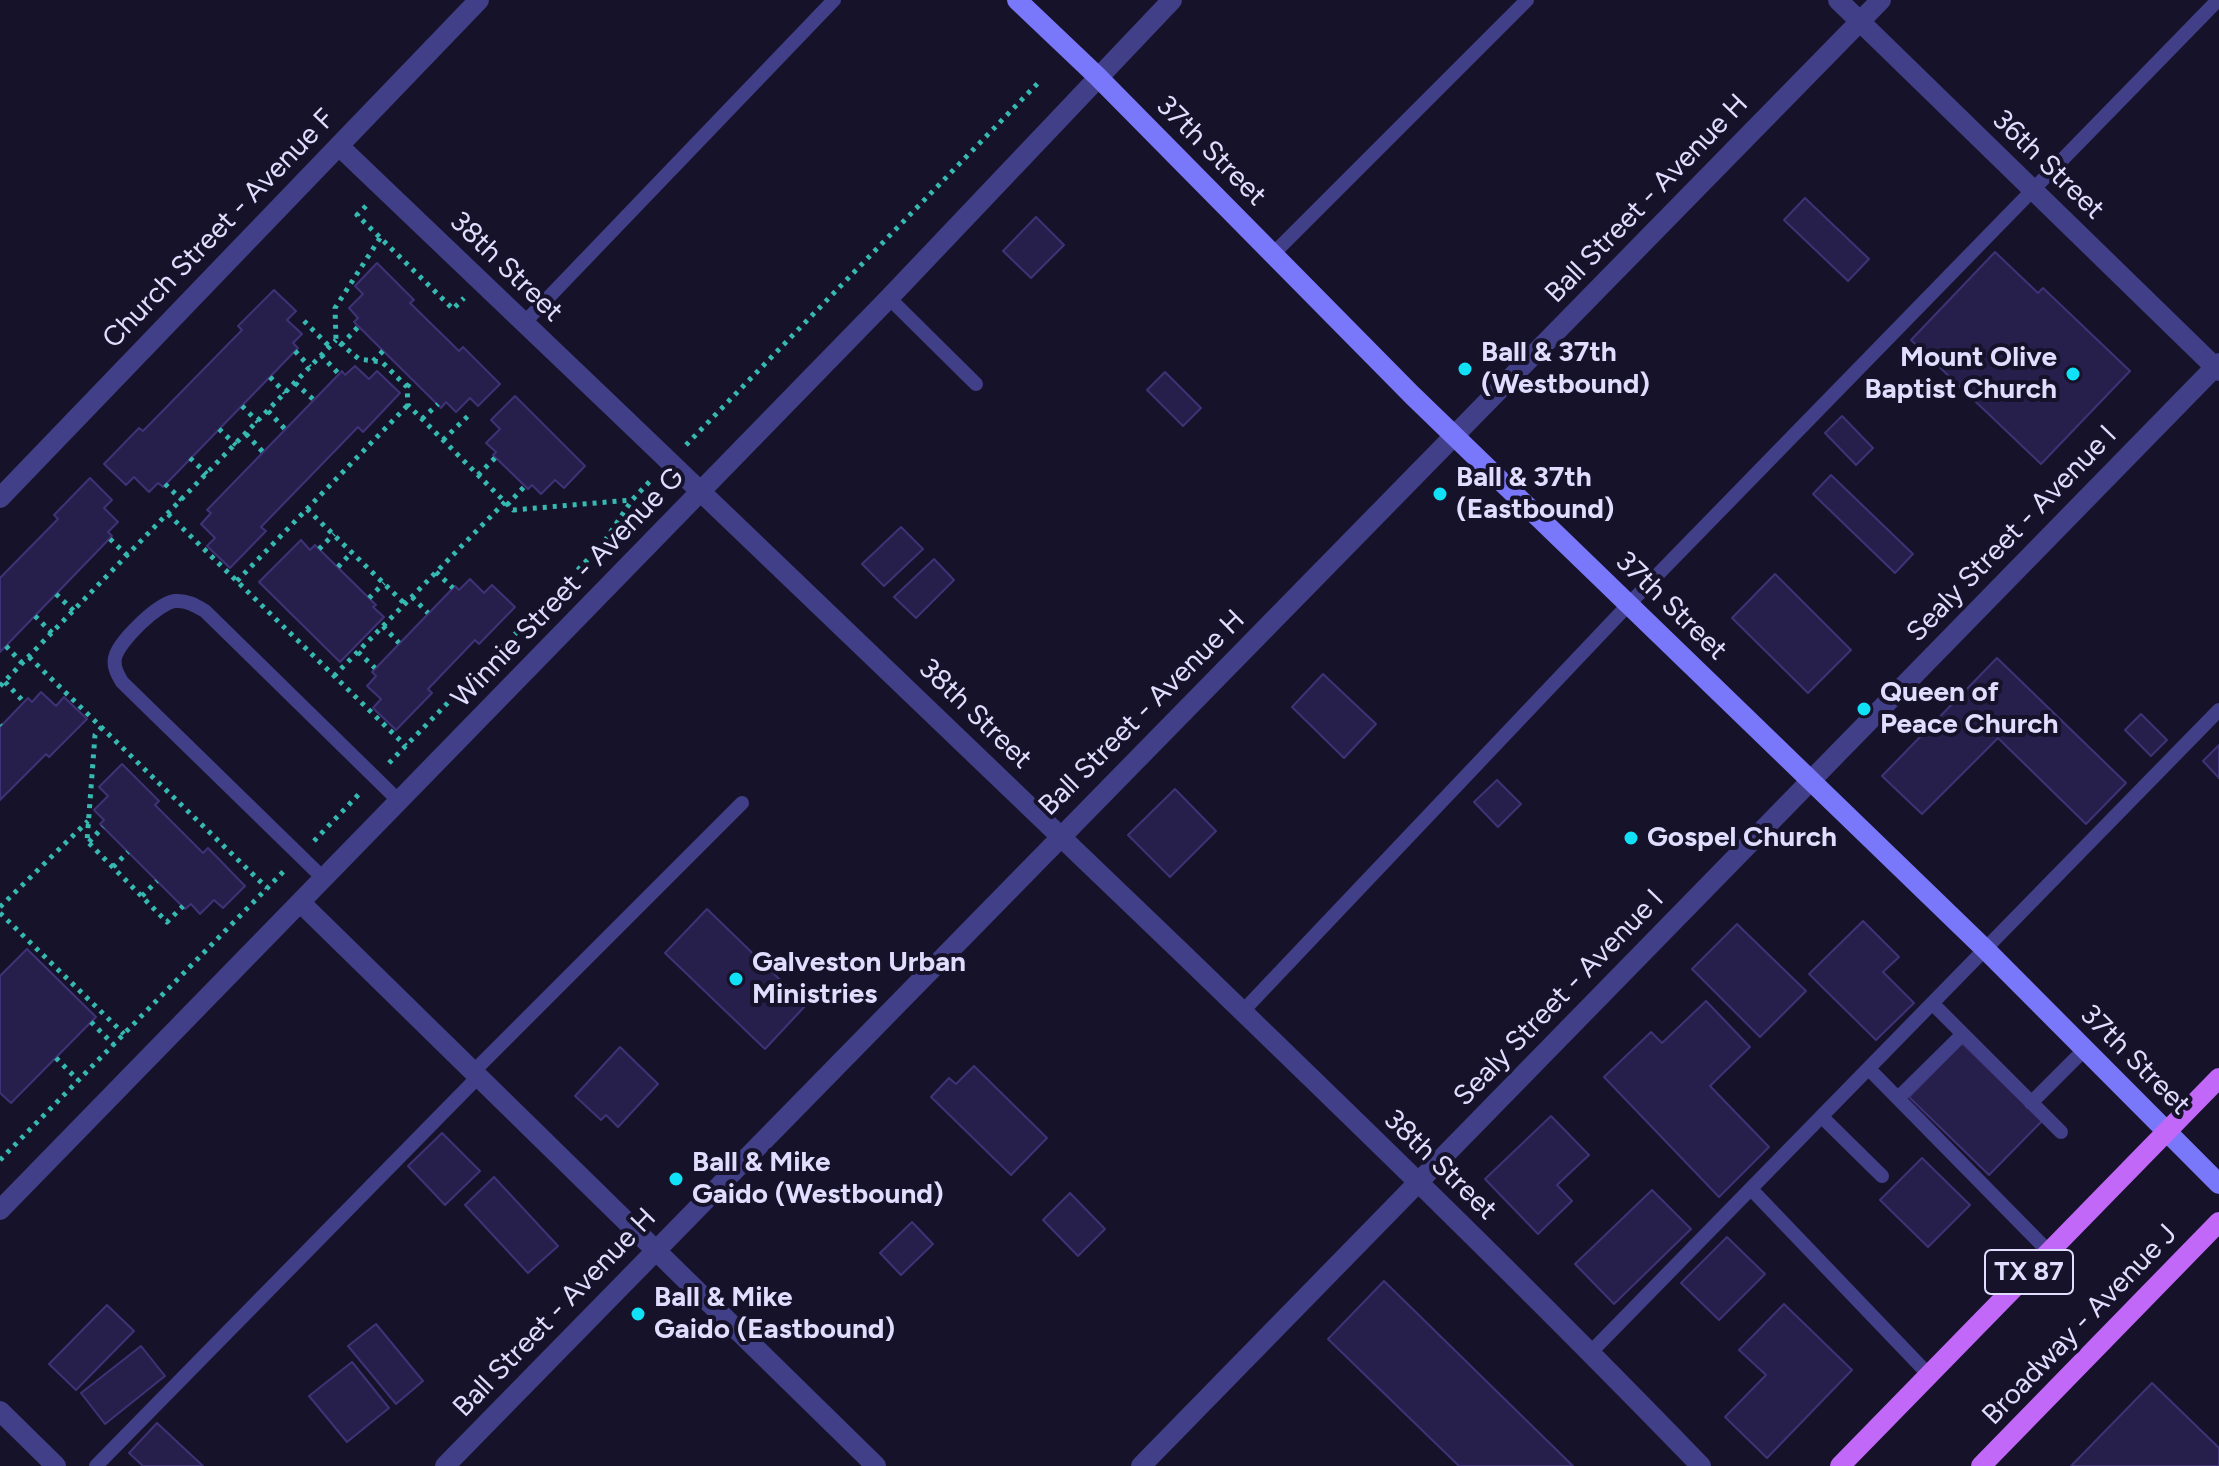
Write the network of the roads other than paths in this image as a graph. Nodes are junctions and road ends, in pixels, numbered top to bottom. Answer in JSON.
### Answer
{"nodes":[{"id":1,"x":479,"y":0,"type":"edge"},
{"id":2,"x":834,"y":0,"type":"edge"},
{"id":3,"x":1017,"y":0,"type":"edge"},
{"id":4,"x":1172,"y":0,"type":"edge"},
{"id":5,"x":1527,"y":0,"type":"edge"},
{"id":6,"x":1838,"y":0,"type":"edge"},
{"id":7,"x":1881,"y":0,"type":"edge"},
{"id":8,"x":2218,"y":0,"type":"edge"},
{"id":9,"x":1860,"y":22,"type":"junction"},
{"id":10,"x":1097,"y":76,"type":"junction"},
{"id":11,"x":339,"y":146,"type":"junction"},
{"id":12,"x":2034,"y":190,"type":"junction"},
{"id":13,"x":1273,"y":254,"type":"junction"},
{"id":14,"x":889,"y":298,"type":"junction"},
{"id":15,"x":524,"y":323,"type":"junction"},
{"id":16,"x":2218,"y":367,"type":"edge"},
{"id":17,"x":976,"y":384,"type":"dead end"},
{"id":18,"x":1455,"y":436,"type":"junction"},
{"id":19,"x":701,"y":491,"type":"junction"},
{"id":20,"x":0,"y":498,"type":"edge"},
{"id":21,"x":1629,"y":604,"type":"junction"},
{"id":22,"x":2219,"y":710,"type":"edge"},
{"id":23,"x":1810,"y":780,"type":"junction"},
{"id":24,"x":400,"y":802,"type":"junction"},
{"id":25,"x":742,"y":803,"type":"dead end"},
{"id":26,"x":1061,"y":835,"type":"junction"},
{"id":27,"x":324,"y":879,"type":"junction"},
{"id":28,"x":301,"y":903,"type":"junction"},
{"id":29,"x":1986,"y":950,"type":"junction"},
{"id":30,"x":1933,"y":1004,"type":"junction"},
{"id":31,"x":1243,"y":1011,"type":"junction"},
{"id":32,"x":1963,"y":1034,"type":"junction"},
{"id":33,"x":2085,"y":1049,"type":"junction"},
{"id":34,"x":1869,"y":1069,"type":"junction"},
{"id":35,"x":476,"y":1075,"type":"junction"},
{"id":36,"x":2219,"y":1078,"type":"edge"},
{"id":37,"x":1898,"y":1098,"type":"junction"},
{"id":38,"x":2031,"y":1103,"type":"junction"},
{"id":39,"x":1822,"y":1117,"type":"junction"},
{"id":40,"x":2061,"y":1132,"type":"dead end"},
{"id":41,"x":2167,"y":1132,"type":"junction"},
{"id":42,"x":1882,"y":1176,"type":"dead end"},
{"id":43,"x":1418,"y":1182,"type":"junction"},
{"id":44,"x":2219,"y":1184,"type":"edge"},
{"id":45,"x":1751,"y":1189,"type":"junction"},
{"id":46,"x":0,"y":1210,"type":"edge"},
{"id":47,"x":2219,"y":1222,"type":"edge"},
{"id":48,"x":655,"y":1250,"type":"junction"},
{"id":49,"x":2049,"y":1252,"type":"junction"},
{"id":50,"x":1591,"y":1352,"type":"junction"},
{"id":51,"x":1929,"y":1375,"type":"junction"},
{"id":52,"x":0,"y":1411,"type":"edge"},
{"id":53,"x":56,"y":1466,"type":"edge"},
{"id":54,"x":96,"y":1466,"type":"edge"},
{"id":55,"x":445,"y":1466,"type":"edge"},
{"id":56,"x":876,"y":1466,"type":"edge"},
{"id":57,"x":1141,"y":1466,"type":"edge"},
{"id":58,"x":1701,"y":1466,"type":"edge"},
{"id":59,"x":1840,"y":1466,"type":"edge"},
{"id":60,"x":1981,"y":1466,"type":"edge"}],
"edges":[{"from":1,"to":11,"type":"street","name":"Church Street - Avenue F"},
{"from":2,"to":15,"type":"lane"},
{"from":3,"to":10,"type":"main road","name":"37th Street"},
{"from":4,"to":10,"type":"street","name":"Winnie Street - Avenue G"},
{"from":5,"to":13,"type":"lane"},
{"from":6,"to":9,"type":"street","name":"36th Street"},
{"from":7,"to":9,"type":"street","name":"Ball Street - Avenue H"},
{"from":8,"to":12,"type":"lane"},
{"from":9,"to":12,"type":"street","name":"36th Street"},
{"from":9,"to":18,"type":"street","name":"Ball Street - Avenue H"},
{"from":10,"to":13,"type":"main road","name":"37th Street"},
{"from":10,"to":14,"type":"street","name":"Winnie Street - Avenue G"},
{"from":11,"to":15,"type":"street","name":"38th Street"},
{"from":11,"to":20,"type":"street","name":"Church Street - Avenue F"},
{"from":12,"to":16,"type":"street","name":"36th Street"},
{"from":12,"to":21,"type":"lane"},
{"from":13,"to":18,"type":"main road","name":"37th Street"},
{"from":14,"to":17,"type":"lane"},
{"from":14,"to":19,"type":"street","name":"Winnie Street - Avenue G"},
{"from":15,"to":19,"type":"street","name":"38th Street"},
{"from":16,"to":23,"type":"street","name":"Sealy Street - Avenue I"},
{"from":18,"to":21,"type":"main road","name":"37th Street"},
{"from":18,"to":26,"type":"street","name":"Ball Street - Avenue H"},
{"from":19,"to":24,"type":"street","name":"Winnie Street - Avenue G"},
{"from":19,"to":26,"type":"street","name":"38th Street"},
{"from":21,"to":23,"type":"main road","name":"37th Street"},
{"from":21,"to":31,"type":"lane"},
{"from":22,"to":29,"type":"lane"},
{"from":23,"to":29,"type":"main road","name":"37th Street"},
{"from":23,"to":43,"type":"street","name":"Sealy Street - Avenue I"},
{"from":24,"to":27,"type":"street","name":"Winnie Street - Avenue G"},
{"from":24,"to":27,"type":"lane"},
{"from":25,"to":35,"type":"lane"},
{"from":26,"to":31,"type":"street","name":"38th Street"},
{"from":26,"to":48,"type":"street","name":"Ball Street - Avenue H"},
{"from":27,"to":28,"type":"street","name":"Winnie Street - Avenue G"},
{"from":28,"to":35,"type":"street"},
{"from":28,"to":46,"type":"street","name":"Winnie Street - Avenue G"},
{"from":29,"to":30,"type":"lane"},
{"from":29,"to":33,"type":"main road","name":"37th Street"},
{"from":30,"to":32,"type":"lane"},
{"from":30,"to":34,"type":"lane"},
{"from":31,"to":43,"type":"street","name":"38th Street"},
{"from":32,"to":37,"type":"lane"},
{"from":32,"to":38,"type":"lane"},
{"from":33,"to":38,"type":"lane"},
{"from":33,"to":41,"type":"main road","name":"37th Street"},
{"from":34,"to":37,"type":"lane"},
{"from":34,"to":39,"type":"lane"},
{"from":35,"to":48,"type":"street"},
{"from":35,"to":54,"type":"lane"},
{"from":36,"to":41,"type":"main road","number":"TX 87"},
{"from":37,"to":49,"type":"lane"},
{"from":38,"to":40,"type":"lane"},
{"from":39,"to":42,"type":"lane"},
{"from":39,"to":45,"type":"lane"},
{"from":41,"to":44,"type":"main road","name":"37th Street"},
{"from":41,"to":49,"type":"main road","number":"TX 87"},
{"from":43,"to":50,"type":"street","name":"38th Street"},
{"from":43,"to":57,"type":"street","name":"Sealy Street - Avenue I"},
{"from":45,"to":50,"type":"lane"},
{"from":45,"to":51,"type":"lane"},
{"from":47,"to":60,"type":"main road","name":"Broadway - Avenue J"},
{"from":48,"to":55,"type":"street","name":"Ball Street - Avenue H"},
{"from":48,"to":56,"type":"street"},
{"from":49,"to":51,"type":"main road","number":"TX 87"},
{"from":50,"to":58,"type":"street","name":"38th Street"},
{"from":51,"to":59,"type":"main road","number":"TX 87"},
{"from":52,"to":53,"type":"street"}]}
